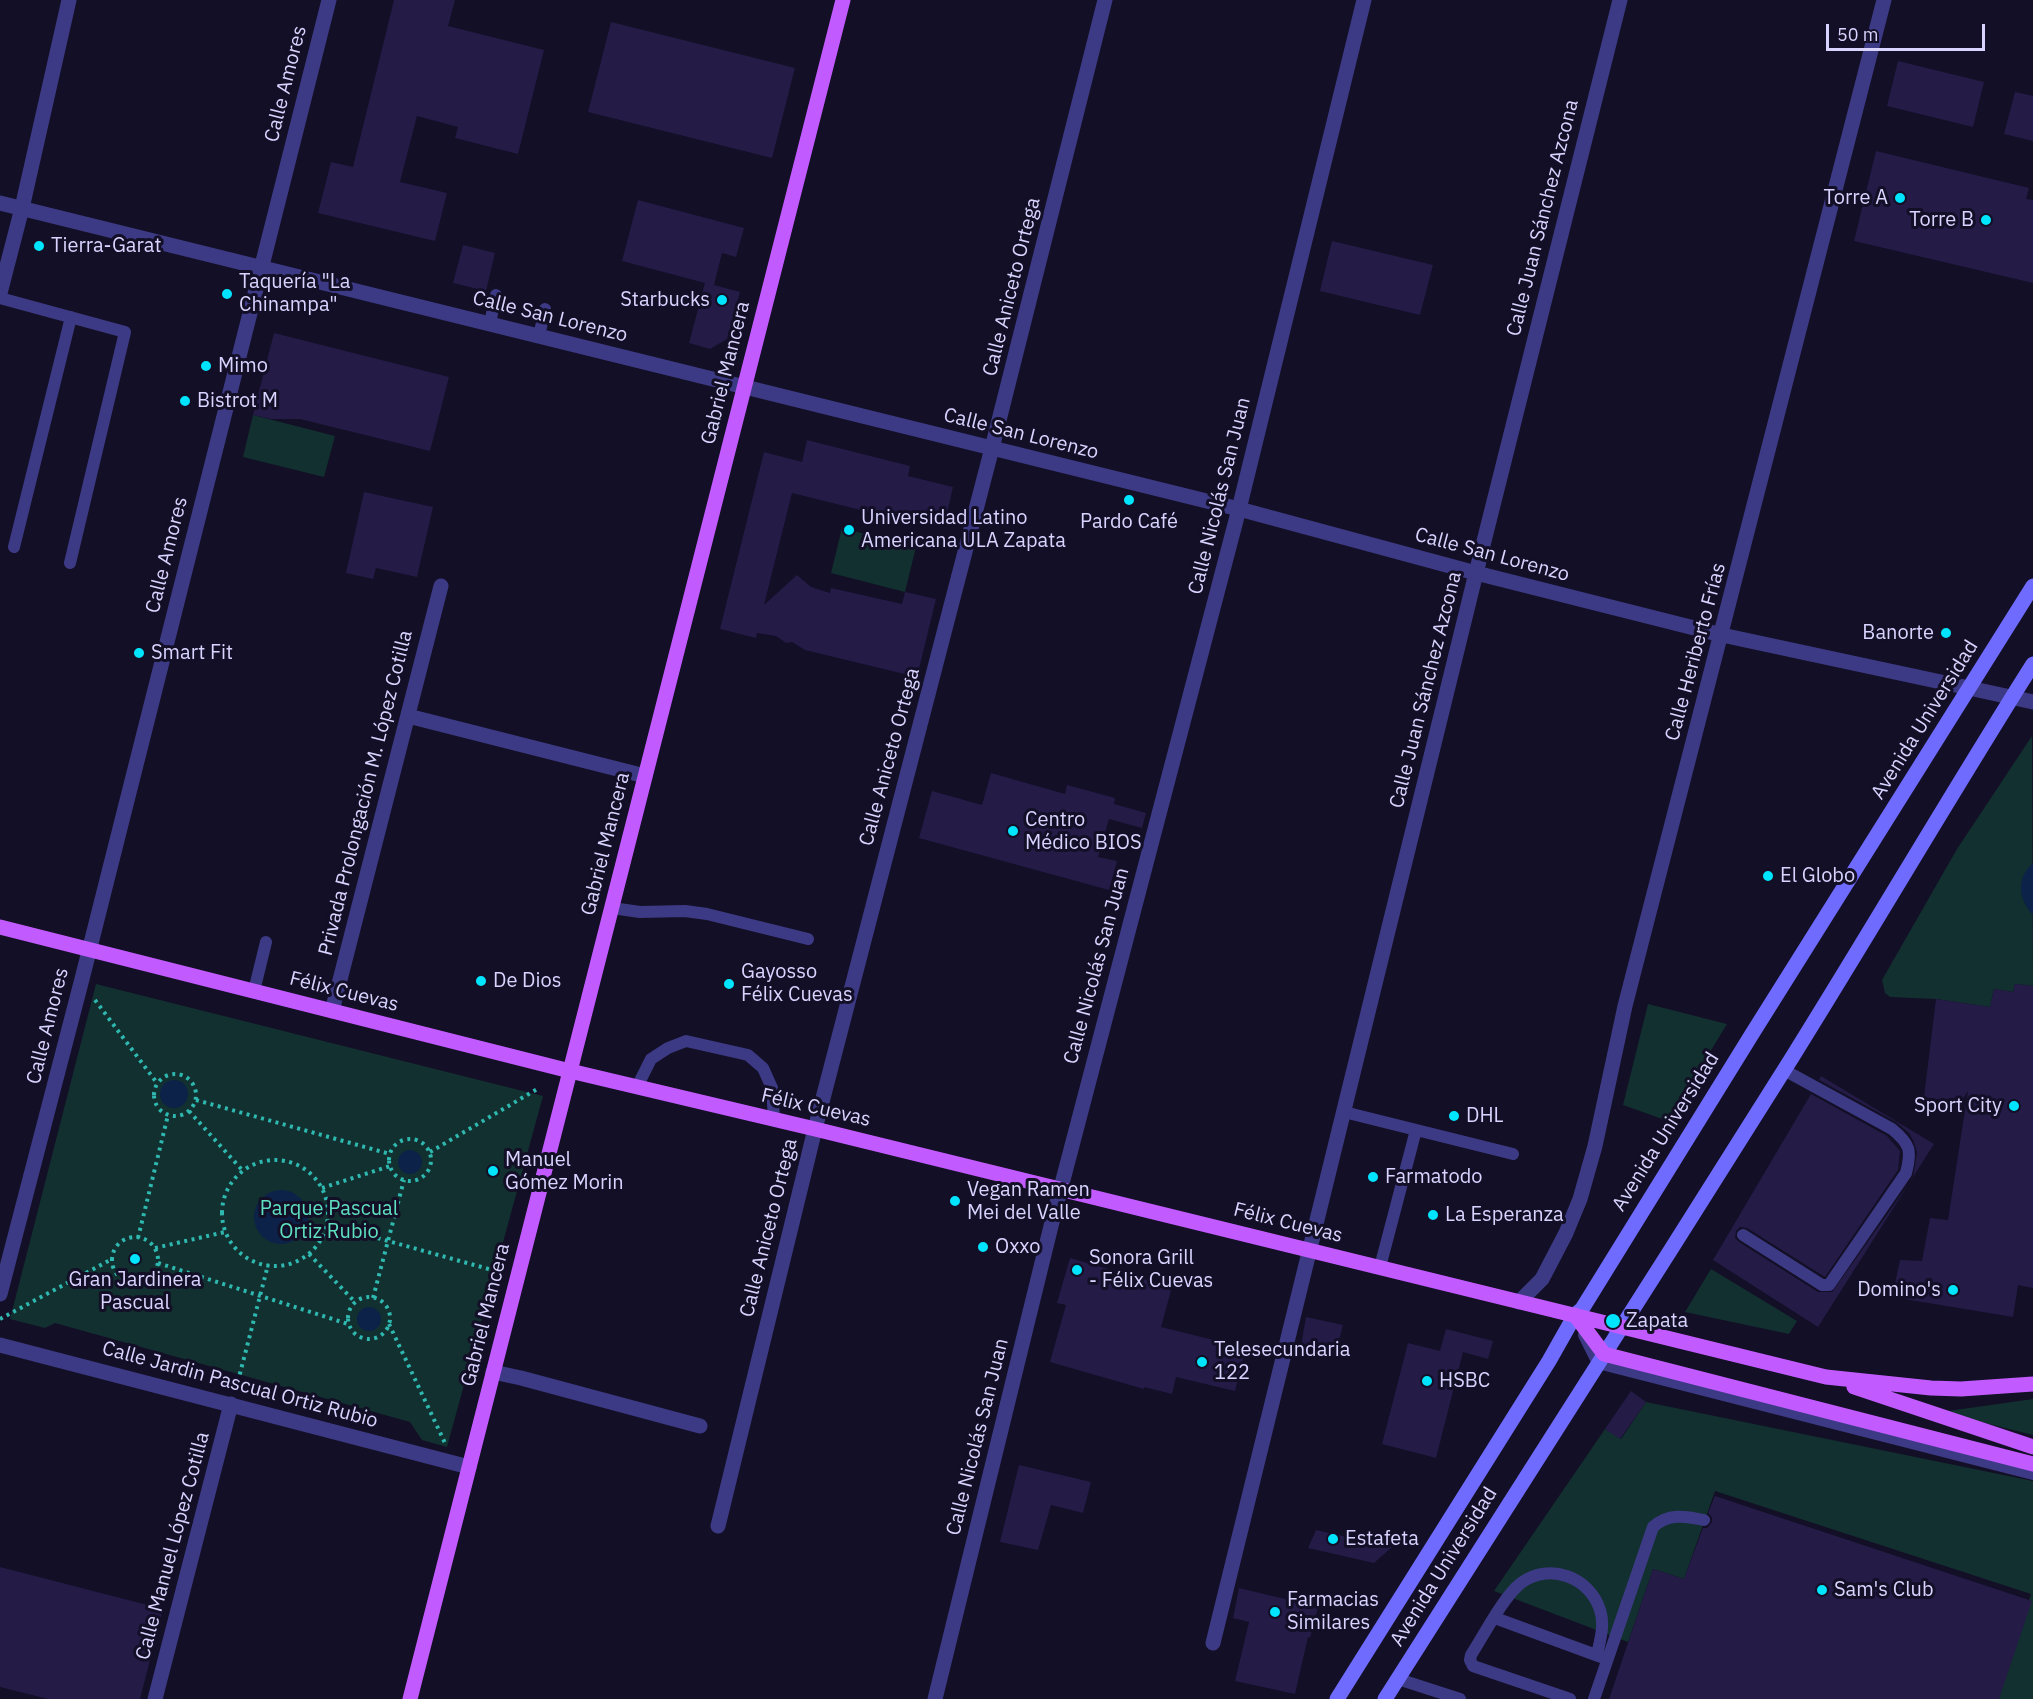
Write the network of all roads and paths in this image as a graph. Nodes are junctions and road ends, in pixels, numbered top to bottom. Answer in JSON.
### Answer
{"nodes":[{"id":1,"x":69,"y":0,"type":"edge"},
{"id":2,"x":329,"y":0,"type":"edge"},
{"id":3,"x":843,"y":0,"type":"edge"},
{"id":4,"x":1106,"y":0,"type":"edge"},
{"id":5,"x":1364,"y":0,"type":"edge"},
{"id":6,"x":1620,"y":0,"type":"edge"},
{"id":7,"x":1884,"y":0,"type":"edge"},
{"id":8,"x":0,"y":203,"type":"edge"},
{"id":9,"x":22,"y":208,"type":"junction"},
{"id":10,"x":261,"y":267,"type":"junction"},
{"id":11,"x":0,"y":293,"type":"edge"},
{"id":12,"x":496,"y":295,"type":"dead end"},
{"id":13,"x":0,"y":298,"type":"edge"},
{"id":14,"x":545,"y":309,"type":"dead end"},
{"id":15,"x":71,"y":317,"type":"junction"},
{"id":16,"x":490,"y":323,"type":"junction"},
{"id":17,"x":539,"y":336,"type":"junction"},
{"id":18,"x":744,"y":387,"type":"junction"},
{"id":19,"x":993,"y":448,"type":"junction"},
{"id":20,"x":1239,"y":509,"type":"junction"},
{"id":21,"x":14,"y":547,"type":"dead end"},
{"id":22,"x":70,"y":563,"type":"dead end"},
{"id":23,"x":1476,"y":573,"type":"junction"},
{"id":24,"x":441,"y":586,"type":"dead end"},
{"id":25,"x":2033,"y":586,"type":"edge"},
{"id":26,"x":1722,"y":635,"type":"junction"},
{"id":27,"x":2033,"y":664,"type":"edge"},
{"id":28,"x":1970,"y":688,"type":"junction"},
{"id":29,"x":2011,"y":698,"type":"junction"},
{"id":30,"x":2033,"y":702,"type":"edge"},
{"id":31,"x":408,"y":716,"type":"junction"},
{"id":32,"x":645,"y":776,"type":"junction"},
{"id":33,"x":612,"y":908,"type":"junction"},
{"id":34,"x":0,"y":927,"type":"edge"},
{"id":35,"x":808,"y":939,"type":"dead end"},
{"id":36,"x":266,"y":942,"type":"dead end"},
{"id":37,"x":89,"y":949,"type":"junction"},
{"id":38,"x":82,"y":979,"type":"junction"},
{"id":39,"x":254,"y":991,"type":"junction"},
{"id":40,"x":332,"y":1011,"type":"junction"},
{"id":41,"x":1784,"y":1070,"type":"junction"},
{"id":42,"x":570,"y":1071,"type":"junction"},
{"id":43,"x":157,"y":1083,"type":"junction"},
{"id":44,"x":637,"y":1087,"type":"junction"},
{"id":45,"x":539,"y":1088,"type":"dead end"},
{"id":46,"x":196,"y":1100,"type":"junction"},
{"id":47,"x":189,"y":1111,"type":"junction"},
{"id":48,"x":1344,"y":1112,"type":"junction"},
{"id":49,"x":168,"y":1115,"type":"junction"},
{"id":50,"x":774,"y":1119,"type":"junction"},
{"id":51,"x":815,"y":1129,"type":"junction"},
{"id":52,"x":1416,"y":1130,"type":"junction"},
{"id":53,"x":430,"y":1152,"type":"junction"},
{"id":54,"x":390,"y":1154,"type":"junction"},
{"id":55,"x":1513,"y":1154,"type":"dead end"},
{"id":56,"x":390,"y":1166,"type":"junction"},
{"id":57,"x":243,"y":1171,"type":"junction"},
{"id":58,"x":404,"y":1180,"type":"junction"},
{"id":59,"x":322,"y":1188,"type":"junction"},
{"id":60,"x":1060,"y":1189,"type":"junction"},
{"id":61,"x":327,"y":1224,"type":"junction"},
{"id":62,"x":225,"y":1232,"type":"junction"},
{"id":63,"x":1743,"y":1235,"type":"dead end"},
{"id":64,"x":138,"y":1238,"type":"junction"},
{"id":65,"x":387,"y":1241,"type":"junction"},
{"id":66,"x":155,"y":1248,"type":"junction"},
{"id":67,"x":1309,"y":1250,"type":"junction"},
{"id":68,"x":309,"y":1254,"type":"junction"},
{"id":69,"x":112,"y":1259,"type":"junction"},
{"id":70,"x":158,"y":1263,"type":"junction"},
{"id":71,"x":268,"y":1265,"type":"junction"},
{"id":72,"x":1380,"y":1267,"type":"junction"},
{"id":73,"x":518,"y":1277,"type":"junction"},
{"id":74,"x":0,"y":1294,"type":"edge"},
{"id":75,"x":260,"y":1295,"type":"junction"},
{"id":76,"x":373,"y":1298,"type":"junction"},
{"id":77,"x":355,"y":1302,"type":"junction"},
{"id":78,"x":1519,"y":1302,"type":"junction"},
{"id":79,"x":1575,"y":1315,"type":"junction"},
{"id":80,"x":0,"y":1319,"type":"edge"},
{"id":81,"x":348,"y":1324,"type":"junction"},
{"id":82,"x":389,"y":1324,"type":"junction"},
{"id":83,"x":1622,"y":1327,"type":"junction"},
{"id":84,"x":0,"y":1345,"type":"edge"},
{"id":85,"x":1601,"y":1359,"type":"junction"},
{"id":86,"x":494,"y":1372,"type":"junction"},
{"id":87,"x":1826,"y":1377,"type":"junction"},
{"id":88,"x":2033,"y":1384,"type":"edge"},
{"id":89,"x":231,"y":1404,"type":"junction"},
{"id":90,"x":700,"y":1426,"type":"dead end"},
{"id":91,"x":2033,"y":1447,"type":"edge"},
{"id":92,"x":473,"y":1451,"type":"junction"},
{"id":93,"x":2033,"y":1464,"type":"edge"},
{"id":94,"x":469,"y":1467,"type":"junction"},
{"id":95,"x":2033,"y":1474,"type":"edge"},
{"id":96,"x":1704,"y":1520,"type":"dead end"},
{"id":97,"x":718,"y":1526,"type":"dead end"},
{"id":98,"x":1495,"y":1618,"type":"junction"},
{"id":99,"x":1213,"y":1643,"type":"dead end"},
{"id":100,"x":1603,"y":1658,"type":"junction"},
{"id":101,"x":1398,"y":1679,"type":"junction"},
{"id":102,"x":155,"y":1699,"type":"edge"},
{"id":103,"x":410,"y":1699,"type":"edge"},
{"id":104,"x":935,"y":1699,"type":"edge"},
{"id":105,"x":1336,"y":1699,"type":"edge"},
{"id":106,"x":1387,"y":1699,"type":"edge"},
{"id":107,"x":1460,"y":1699,"type":"edge"},
{"id":108,"x":1570,"y":1699,"type":"edge"},
{"id":109,"x":1594,"y":1699,"type":"edge"}],
"edges":[{"from":1,"to":9,"type":"street"},
{"from":2,"to":10,"type":"street","name":"Calle Amores"},
{"from":3,"to":18,"type":"main road","name":"Gabriel Mancera"},
{"from":4,"to":19,"type":"street","name":"Calle Aniceto Ortega"},
{"from":5,"to":20,"type":"street","name":"Calle Nicolás San Juan"},
{"from":6,"to":23,"type":"street","name":"Calle Juan Sánchez Azcona"},
{"from":7,"to":26,"type":"street","name":"Calle Heriberto Frías"},
{"from":8,"to":9,"type":"street","name":"Calle San Lorenzo"},
{"from":9,"to":10,"type":"street","name":"Calle San Lorenzo"},
{"from":9,"to":11,"type":"street"},
{"from":10,"to":16,"type":"street","name":"Calle San Lorenzo"},
{"from":10,"to":37,"type":"street","name":"Calle Amores"},
{"from":12,"to":16,"type":"lane"},
{"from":13,"to":15,"type":"lane"},
{"from":14,"to":17,"type":"lane"},
{"from":15,"to":21,"type":"lane"},
{"from":15,"to":22,"type":"lane"},
{"from":16,"to":17,"type":"street","name":"Calle San Lorenzo"},
{"from":17,"to":18,"type":"street","name":"Calle San Lorenzo"},
{"from":18,"to":19,"type":"street","name":"Calle San Lorenzo"},
{"from":18,"to":32,"type":"main road","name":"Gabriel Mancera"},
{"from":19,"to":20,"type":"street","name":"Calle San Lorenzo"},
{"from":19,"to":51,"type":"street","name":"Calle Aniceto Ortega"},
{"from":20,"to":23,"type":"street","name":"Calle San Lorenzo"},
{"from":20,"to":60,"type":"street","name":"Calle Nicolás San Juan"},
{"from":23,"to":26,"type":"street","name":"Calle San Lorenzo"},
{"from":23,"to":48,"type":"street","name":"Calle Juan Sánchez Azcona"},
{"from":24,"to":31,"type":"street","name":"Privada Prolongación M. López Cotilla"},
{"from":25,"to":28,"type":"main road","name":"Avenida Universidad"},
{"from":26,"to":28,"type":"street","name":"Calle San Lorenzo"},
{"from":26,"to":78,"type":"street","name":"Calle Heriberto Frías"},
{"from":27,"to":29,"type":"main road","name":"Avenida Universidad"},
{"from":28,"to":29,"type":"street","name":"Calle San Lorenzo"},
{"from":28,"to":79,"type":"main road","name":"Avenida Universidad"},
{"from":29,"to":30,"type":"street","name":"Calle San Lorenzo"},
{"from":29,"to":41,"type":"main road","name":"Avenida Universidad"},
{"from":31,"to":32,"type":"street"},
{"from":31,"to":40,"type":"street","name":"Privada Prolongación M. López Cotilla"},
{"from":32,"to":33,"type":"main road","name":"Gabriel Mancera"},
{"from":33,"to":35,"type":"lane"},
{"from":33,"to":42,"type":"main road","name":"Gabriel Mancera"},
{"from":34,"to":37,"type":"main road","name":"Félix Cuevas"},
{"from":36,"to":39,"type":"lane"},
{"from":37,"to":38,"type":"street","name":"Calle Amores"},
{"from":37,"to":39,"type":"main road","name":"Félix Cuevas"},
{"from":38,"to":43,"type":"path"},
{"from":38,"to":74,"type":"street","name":"Calle Amores"},
{"from":39,"to":40,"type":"main road","name":"Félix Cuevas"},
{"from":40,"to":42,"type":"main road","name":"Félix Cuevas"},
{"from":41,"to":63,"type":"lane"},
{"from":41,"to":83,"type":"main road","name":"Avenida Universidad"},
{"from":42,"to":44,"type":"main road","name":"Félix Cuevas"},
{"from":42,"to":73,"type":"main road","name":"Gabriel Mancera"},
{"from":43,"to":46,"type":"path"},
{"from":43,"to":49,"type":"path"},
{"from":44,"to":50,"type":"main road","name":"Félix Cuevas"},
{"from":44,"to":50,"type":"lane"},
{"from":45,"to":53,"type":"path"},
{"from":46,"to":47,"type":"path"},
{"from":46,"to":54,"type":"path"},
{"from":47,"to":49,"type":"path"},
{"from":47,"to":57,"type":"path"},
{"from":48,"to":52,"type":"lane"},
{"from":48,"to":67,"type":"street","name":"Calle Juan Sánchez Azcona"},
{"from":49,"to":64,"type":"path"},
{"from":50,"to":51,"type":"main road","name":"Félix Cuevas"},
{"from":51,"to":60,"type":"main road","name":"Félix Cuevas"},
{"from":51,"to":97,"type":"street","name":"Calle Aniceto Ortega"},
{"from":52,"to":55,"type":"lane"},
{"from":52,"to":72,"type":"lane"},
{"from":53,"to":54,"type":"path"},
{"from":53,"to":58,"type":"path"},
{"from":54,"to":56,"type":"path"},
{"from":56,"to":58,"type":"path"},
{"from":56,"to":59,"type":"path"},
{"from":57,"to":59,"type":"path"},
{"from":57,"to":62,"type":"path"},
{"from":58,"to":65,"type":"path"},
{"from":59,"to":61,"type":"path"},
{"from":60,"to":67,"type":"main road","name":"Félix Cuevas"},
{"from":60,"to":104,"type":"street","name":"Calle Nicolás San Juan"},
{"from":61,"to":65,"type":"path"},
{"from":61,"to":68,"type":"path"},
{"from":62,"to":66,"type":"path"},
{"from":62,"to":71,"type":"path"},
{"from":64,"to":66,"type":"path"},
{"from":64,"to":69,"type":"path"},
{"from":65,"to":73,"type":"path"},
{"from":65,"to":76,"type":"path"},
{"from":66,"to":70,"type":"path"},
{"from":67,"to":72,"type":"main road","name":"Félix Cuevas"},
{"from":67,"to":99,"type":"street","name":"Calle Juan Sánchez Azcona"},
{"from":68,"to":71,"type":"path"},
{"from":68,"to":77,"type":"path"},
{"from":69,"to":70,"type":"path"},
{"from":69,"to":80,"type":"path"},
{"from":70,"to":75,"type":"path"},
{"from":71,"to":75,"type":"path"},
{"from":72,"to":78,"type":"main road","name":"Félix Cuevas"},
{"from":73,"to":86,"type":"main road","name":"Gabriel Mancera"},
{"from":75,"to":81,"type":"path"},
{"from":75,"to":89,"type":"path"},
{"from":76,"to":77,"type":"path"},
{"from":76,"to":82,"type":"path"},
{"from":77,"to":81,"type":"path"},
{"from":78,"to":79,"type":"main road","name":"Félix Cuevas"},
{"from":79,"to":83,"type":"main road","name":"Félix Cuevas"},
{"from":79,"to":85,"type":"main road"},
{"from":79,"to":105,"type":"main road","name":"Avenida Universidad"},
{"from":81,"to":82,"type":"path"},
{"from":82,"to":92,"type":"path"},
{"from":83,"to":85,"type":"main road","name":"Avenida Universidad"},
{"from":83,"to":87,"type":"main road","name":"Félix Cuevas"},
{"from":84,"to":89,"type":"street","name":"Calle Jardin Pascual Ortiz Rubio"},
{"from":85,"to":93,"type":"main road"},
{"from":85,"to":95,"type":"lane"},
{"from":85,"to":101,"type":"main road","name":"Avenida Universidad"},
{"from":86,"to":90,"type":"street"},
{"from":86,"to":92,"type":"main road","name":"Gabriel Mancera"},
{"from":87,"to":88,"type":"main road"},
{"from":87,"to":91,"type":"main road"},
{"from":89,"to":94,"type":"street","name":"Calle Jardin Pascual Ortiz Rubio"},
{"from":89,"to":102,"type":"street","name":"Calle Manuel López Cotilla"},
{"from":92,"to":94,"type":"main road","name":"Gabriel Mancera"},
{"from":94,"to":103,"type":"main road","name":"Gabriel Mancera"},
{"from":96,"to":100,"type":"lane"},
{"from":98,"to":100,"type":"lane"},
{"from":98,"to":100,"type":"lane"},
{"from":98,"to":108,"type":"lane"},
{"from":100,"to":109,"type":"lane"},
{"from":101,"to":106,"type":"main road","name":"Avenida Universidad"},
{"from":101,"to":107,"type":"lane"}]}
